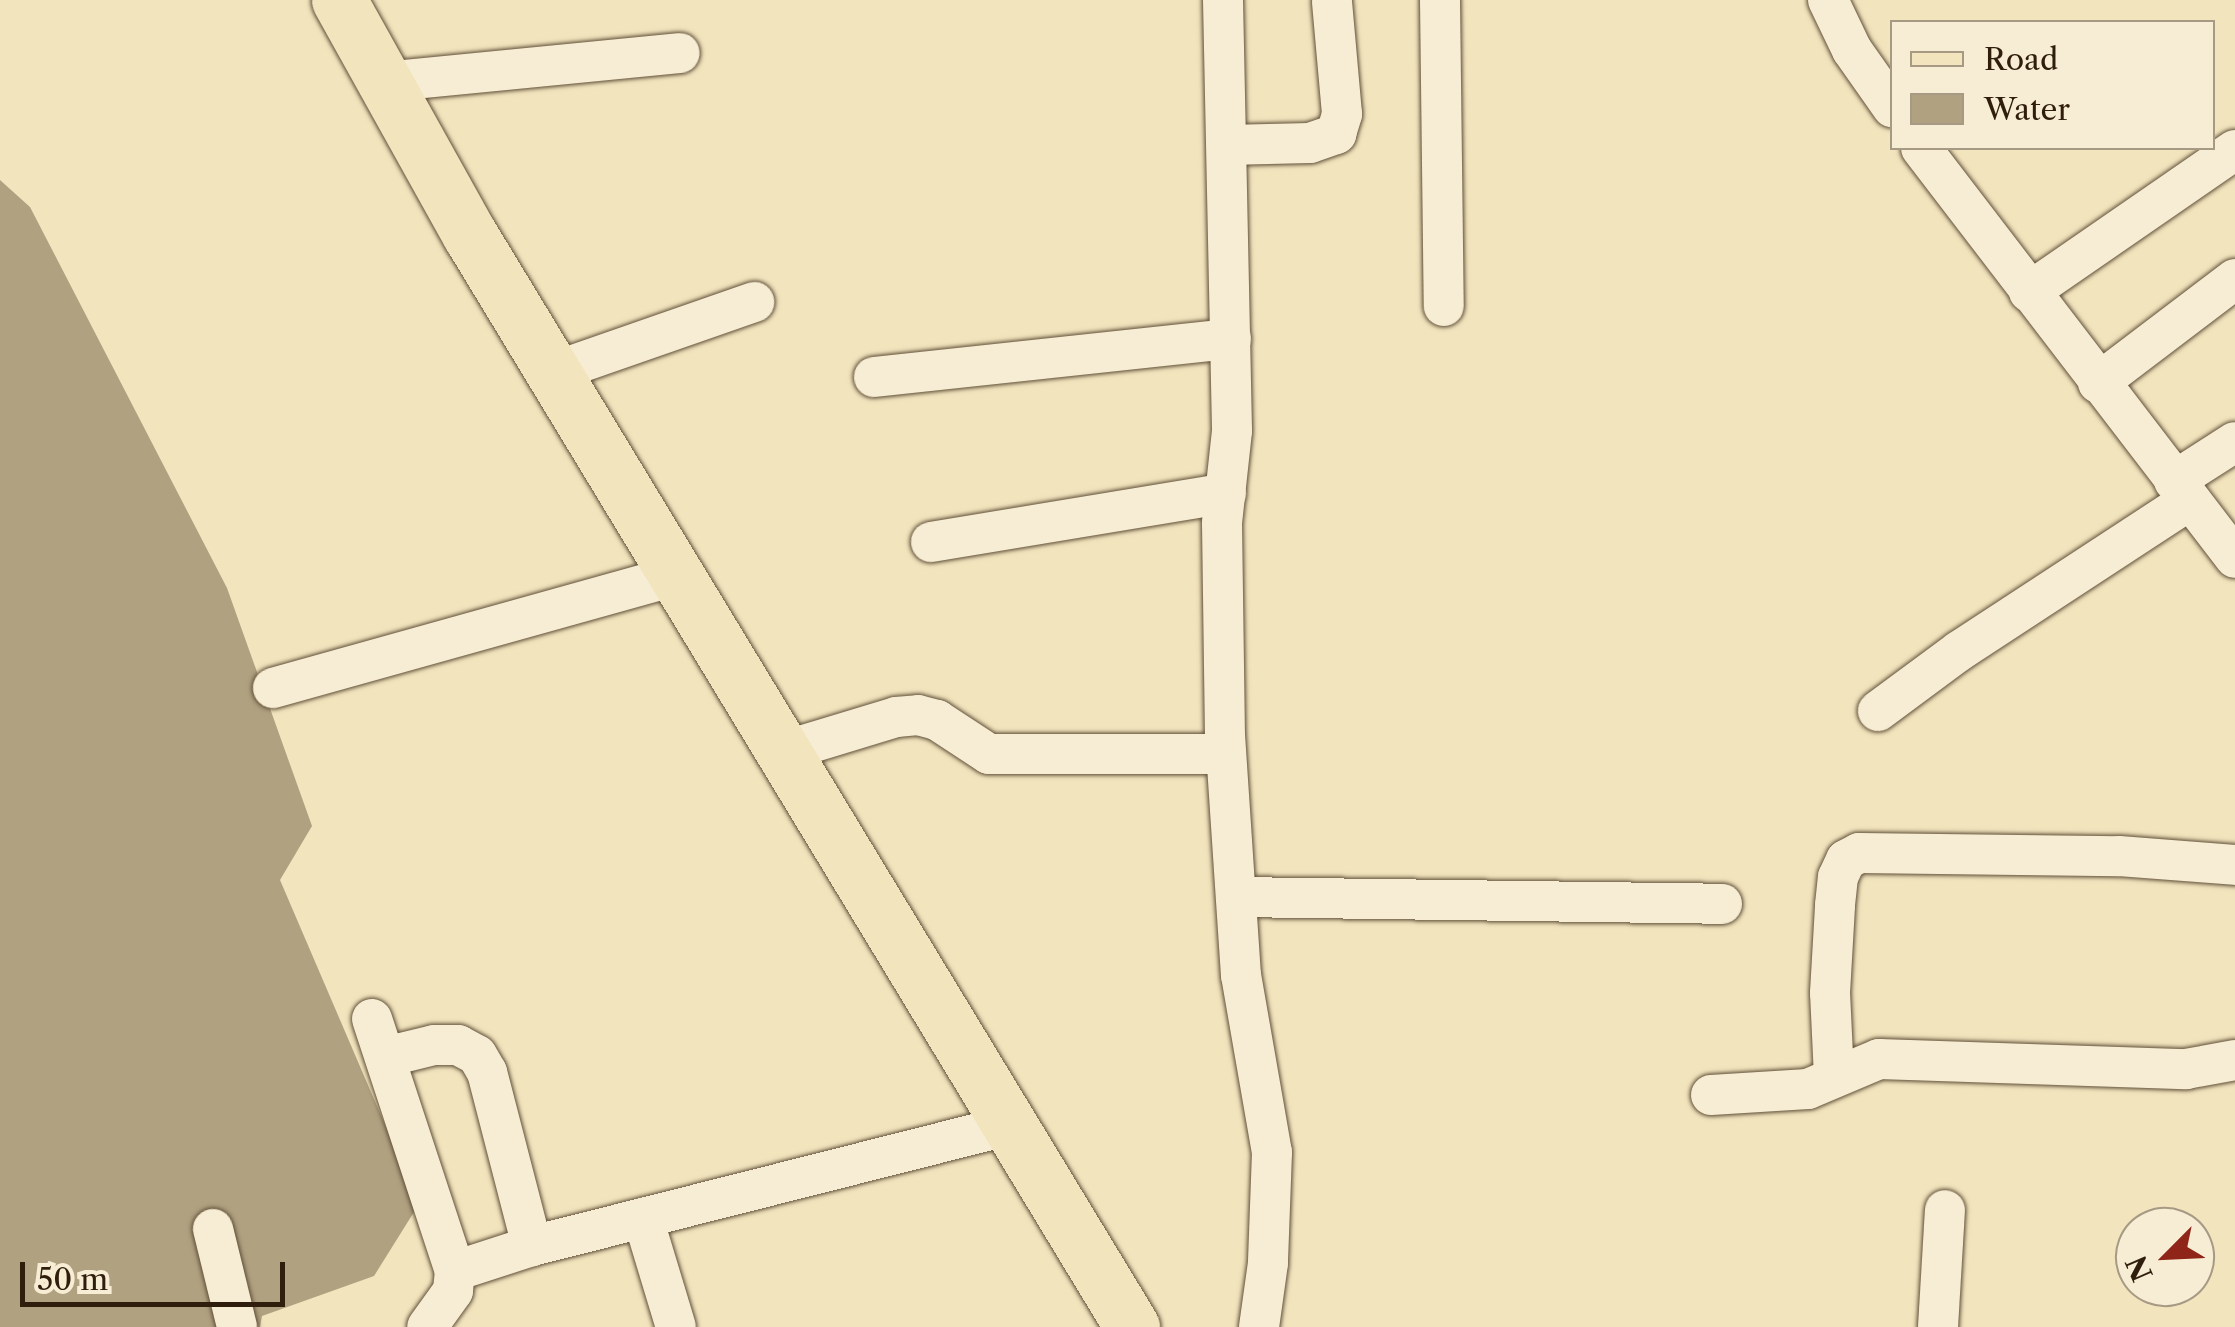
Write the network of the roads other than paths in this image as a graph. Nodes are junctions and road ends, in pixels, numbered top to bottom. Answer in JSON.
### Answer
{"nodes":[{"id":1,"x":340,"y":0,"type":"edge"},
{"id":2,"x":1222,"y":0,"type":"edge"},
{"id":3,"x":1332,"y":0,"type":"edge"},
{"id":4,"x":1440,"y":0,"type":"edge"},
{"id":5,"x":1828,"y":0,"type":"edge"},
{"id":6,"x":680,"y":54,"type":"dead end"},
{"id":7,"x":384,"y":82,"type":"junction"},
{"id":8,"x":1890,"y":104,"type":"edge"},
{"id":9,"x":1227,"y":145,"type":"junction"},
{"id":10,"x":1922,"y":150,"type":"edge"},
{"id":11,"x":2235,"y":150,"type":"edge"},
{"id":12,"x":2235,"y":279,"type":"edge"},
{"id":13,"x":2029,"y":292,"type":"junction"},
{"id":14,"x":754,"y":302,"type":"dead end"},
{"id":15,"x":1444,"y":306,"type":"dead end"},
{"id":16,"x":1232,"y":339,"type":"junction"},
{"id":17,"x":556,"y":371,"type":"junction"},
{"id":18,"x":874,"y":377,"type":"dead end"},
{"id":19,"x":2098,"y":383,"type":"junction"},
{"id":20,"x":2235,"y":442,"type":"edge"},
{"id":21,"x":2182,"y":490,"type":"junction"},
{"id":22,"x":1226,"y":494,"type":"junction"},
{"id":23,"x":931,"y":542,"type":"dead end"},
{"id":24,"x":2235,"y":558,"type":"edge"},
{"id":25,"x":680,"y":574,"type":"junction"},
{"id":26,"x":273,"y":688,"type":"dead end"},
{"id":27,"x":1878,"y":711,"type":"dead end"},
{"id":28,"x":781,"y":752,"type":"junction"},
{"id":29,"x":1226,"y":754,"type":"junction"},
{"id":30,"x":2235,"y":864,"type":"edge"},
{"id":31,"x":1236,"y":896,"type":"junction"},
{"id":32,"x":1722,"y":904,"type":"dead end"},
{"id":33,"x":372,"y":1019,"type":"dead end"},
{"id":34,"x":385,"y":1058,"type":"junction"},
{"id":35,"x":2235,"y":1060,"type":"edge"},
{"id":36,"x":1834,"y":1077,"type":"junction"},
{"id":37,"x":1711,"y":1095,"type":"dead end"},
{"id":38,"x":1007,"y":1126,"type":"junction"},
{"id":39,"x":1945,"y":1210,"type":"dead end"},
{"id":40,"x":643,"y":1218,"type":"junction"},
{"id":41,"x":213,"y":1228,"type":"dead end"},
{"id":42,"x":532,"y":1246,"type":"junction"},
{"id":43,"x":455,"y":1271,"type":"junction"},
{"id":44,"x":237,"y":1327,"type":"edge"},
{"id":45,"x":427,"y":1327,"type":"edge"},
{"id":46,"x":676,"y":1327,"type":"edge"},
{"id":47,"x":1132,"y":1327,"type":"edge"},
{"id":48,"x":1259,"y":1327,"type":"edge"},
{"id":49,"x":1938,"y":1327,"type":"edge"}],
"edges":[{"from":1,"to":7,"type":"main road"},
{"from":2,"to":9,"type":"street"},
{"from":3,"to":9,"type":"street"},
{"from":4,"to":15,"type":"street"},
{"from":5,"to":8,"type":"street"},
{"from":6,"to":7,"type":"street"},
{"from":7,"to":17,"type":"main road"},
{"from":9,"to":16,"type":"street"},
{"from":10,"to":13,"type":"street"},
{"from":11,"to":13,"type":"street"},
{"from":12,"to":19,"type":"street"},
{"from":13,"to":19,"type":"street"},
{"from":14,"to":17,"type":"street"},
{"from":16,"to":18,"type":"street"},
{"from":16,"to":22,"type":"street"},
{"from":17,"to":25,"type":"main road"},
{"from":19,"to":21,"type":"street"},
{"from":20,"to":21,"type":"street"},
{"from":21,"to":24,"type":"street"},
{"from":21,"to":27,"type":"street"},
{"from":22,"to":23,"type":"street"},
{"from":22,"to":29,"type":"street"},
{"from":25,"to":26,"type":"street"},
{"from":25,"to":28,"type":"main road"},
{"from":28,"to":29,"type":"street"},
{"from":28,"to":38,"type":"main road"},
{"from":29,"to":31,"type":"street"},
{"from":30,"to":36,"type":"street"},
{"from":31,"to":32,"type":"street"},
{"from":31,"to":48,"type":"street"},
{"from":33,"to":34,"type":"street"},
{"from":34,"to":42,"type":"street"},
{"from":34,"to":43,"type":"street"},
{"from":35,"to":36,"type":"street"},
{"from":36,"to":37,"type":"street"},
{"from":38,"to":40,"type":"street"},
{"from":38,"to":47,"type":"main road"},
{"from":39,"to":49,"type":"street"},
{"from":40,"to":42,"type":"street"},
{"from":40,"to":46,"type":"street"},
{"from":41,"to":44,"type":"street"},
{"from":42,"to":43,"type":"street"},
{"from":43,"to":45,"type":"street"}]}
